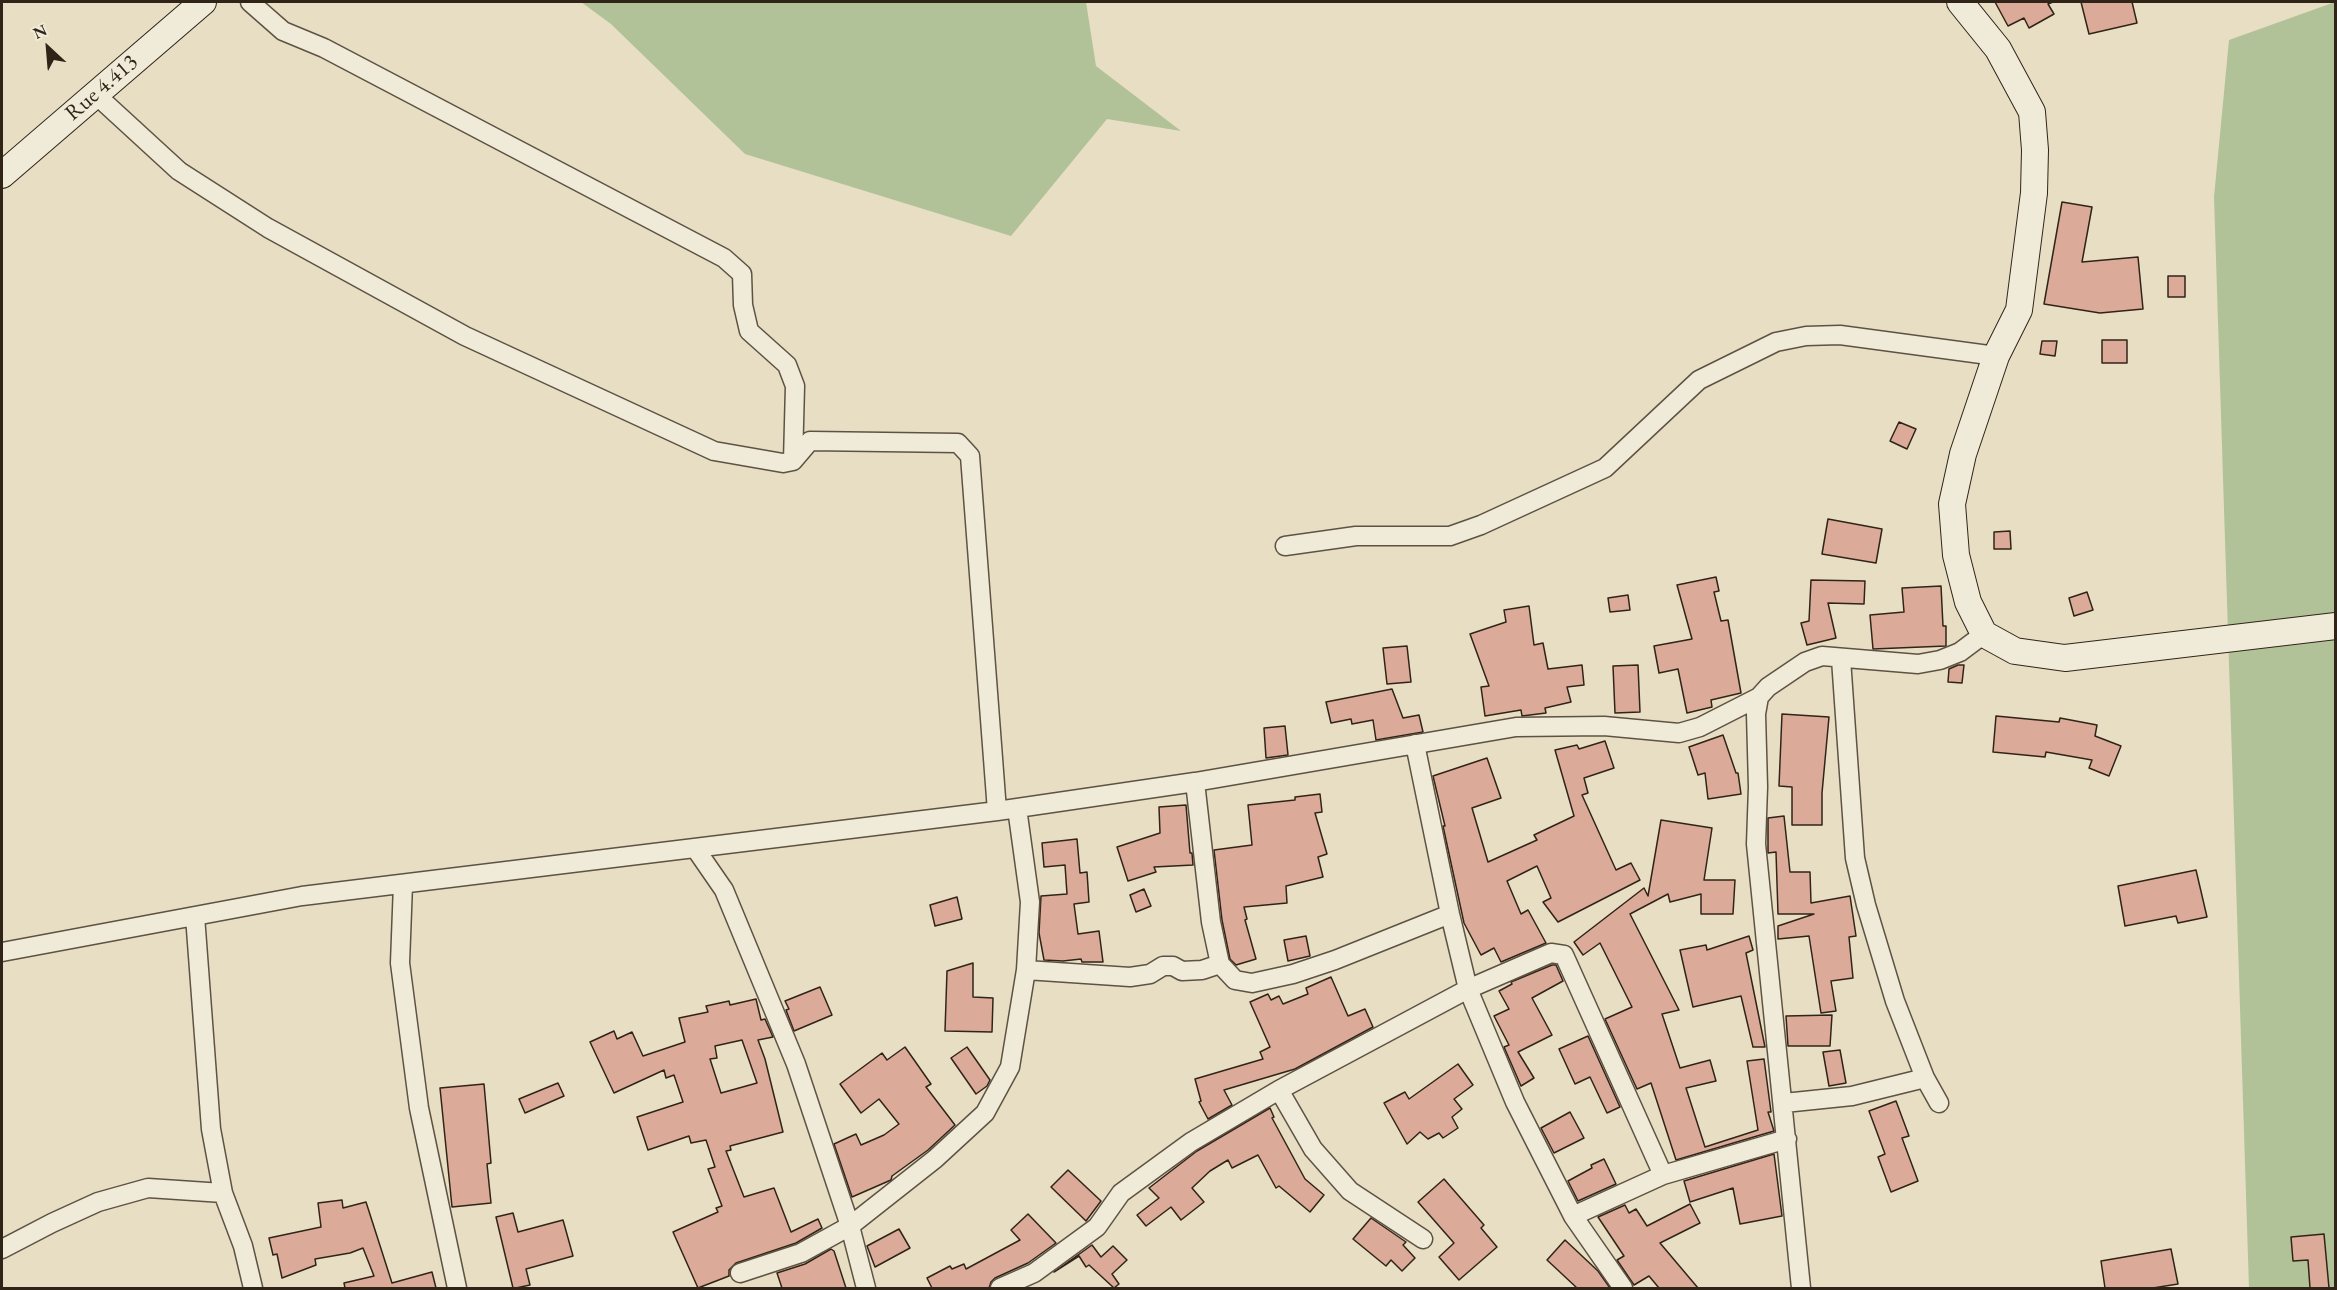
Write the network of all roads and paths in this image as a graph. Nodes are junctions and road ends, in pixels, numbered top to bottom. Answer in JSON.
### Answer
{"nodes":[{"id":1,"x":203,"y":2,"type":"edge"},
{"id":2,"x":250,"y":2,"type":"edge"},
{"id":3,"x":1960,"y":2,"type":"edge"},
{"id":4,"x":94,"y":93,"type":"junction"},
{"id":5,"x":3,"y":171,"type":"edge"},
{"id":6,"x":1996,"y":356,"type":"junction"},
{"id":7,"x":793,"y":461,"type":"junction"},
{"id":8,"x":1285,"y":546,"type":"dead end"},
{"id":9,"x":2336,"y":626,"type":"edge"},
{"id":10,"x":1984,"y":634,"type":"junction"},
{"id":11,"x":1841,"y":659,"type":"junction"},
{"id":12,"x":1759,"y":697,"type":"junction"},
{"id":13,"x":1415,"y":744,"type":"junction"},
{"id":14,"x":1195,"y":782,"type":"junction"},
{"id":15,"x":1017,"y":808,"type":"junction"},
{"id":16,"x":997,"y":811,"type":"junction"},
{"id":17,"x":695,"y":848,"type":"junction"},
{"id":18,"x":403,"y":884,"type":"junction"},
{"id":19,"x":1450,"y":914,"type":"junction"},
{"id":20,"x":195,"y":916,"type":"junction"},
{"id":21,"x":2,"y":952,"type":"edge"},
{"id":22,"x":1220,"y":964,"type":"junction"},
{"id":23,"x":1026,"y":970,"type":"junction"},
{"id":24,"x":1468,"y":989,"type":"junction"},
{"id":25,"x":1925,"y":1078,"type":"junction"},
{"id":26,"x":1279,"y":1090,"type":"junction"},
{"id":27,"x":1784,"y":1103,"type":"junction"},
{"id":28,"x":1938,"y":1103,"type":"dead end"},
{"id":29,"x":1787,"y":1139,"type":"junction"},
{"id":30,"x":1663,"y":1175,"type":"junction"},
{"id":31,"x":223,"y":1193,"type":"junction"},
{"id":32,"x":1573,"y":1216,"type":"junction"},
{"id":33,"x":850,"y":1226,"type":"junction"},
{"id":34,"x":1422,"y":1239,"type":"dead end"},
{"id":35,"x":2,"y":1249,"type":"edge"},
{"id":36,"x":740,"y":1274,"type":"dead end"},
{"id":37,"x":253,"y":1288,"type":"edge"},
{"id":38,"x":457,"y":1288,"type":"edge"},
{"id":39,"x":866,"y":1288,"type":"edge"},
{"id":40,"x":1000,"y":1288,"type":"edge"},
{"id":41,"x":1623,"y":1288,"type":"edge"},
{"id":42,"x":1801,"y":1288,"type":"edge"}],
"edges":[{"from":1,"to":4,"type":"street","name":"Rue 4.413"},
{"from":2,"to":7,"type":"street"},
{"from":3,"to":6,"type":"street"},
{"from":4,"to":5,"type":"street","name":"Rue 4.413"},
{"from":4,"to":7,"type":"street"},
{"from":6,"to":8,"type":"street"},
{"from":6,"to":10,"type":"street"},
{"from":7,"to":16,"type":"street"},
{"from":9,"to":10,"type":"street"},
{"from":10,"to":11,"type":"street"},
{"from":11,"to":12,"type":"street"},
{"from":11,"to":25,"type":"street"},
{"from":12,"to":13,"type":"street"},
{"from":12,"to":27,"type":"street"},
{"from":13,"to":14,"type":"street"},
{"from":13,"to":19,"type":"street"},
{"from":14,"to":15,"type":"street"},
{"from":14,"to":22,"type":"street"},
{"from":15,"to":16,"type":"street"},
{"from":15,"to":23,"type":"street"},
{"from":16,"to":17,"type":"street"},
{"from":17,"to":18,"type":"street"},
{"from":17,"to":33,"type":"street"},
{"from":18,"to":20,"type":"street"},
{"from":18,"to":38,"type":"street"},
{"from":19,"to":22,"type":"street"},
{"from":19,"to":24,"type":"street"},
{"from":20,"to":21,"type":"street"},
{"from":20,"to":31,"type":"street"},
{"from":22,"to":23,"type":"street"},
{"from":23,"to":33,"type":"street"},
{"from":24,"to":26,"type":"street"},
{"from":24,"to":30,"type":"street"},
{"from":24,"to":32,"type":"street"},
{"from":25,"to":27,"type":"street"},
{"from":25,"to":28,"type":"street"},
{"from":26,"to":34,"type":"street"},
{"from":26,"to":40,"type":"street"},
{"from":27,"to":29,"type":"street"},
{"from":29,"to":30,"type":"street"},
{"from":29,"to":42,"type":"street"},
{"from":30,"to":32,"type":"street"},
{"from":31,"to":35,"type":"street"},
{"from":31,"to":37,"type":"street"},
{"from":32,"to":41,"type":"street"},
{"from":33,"to":36,"type":"street"},
{"from":33,"to":39,"type":"street"}]}
